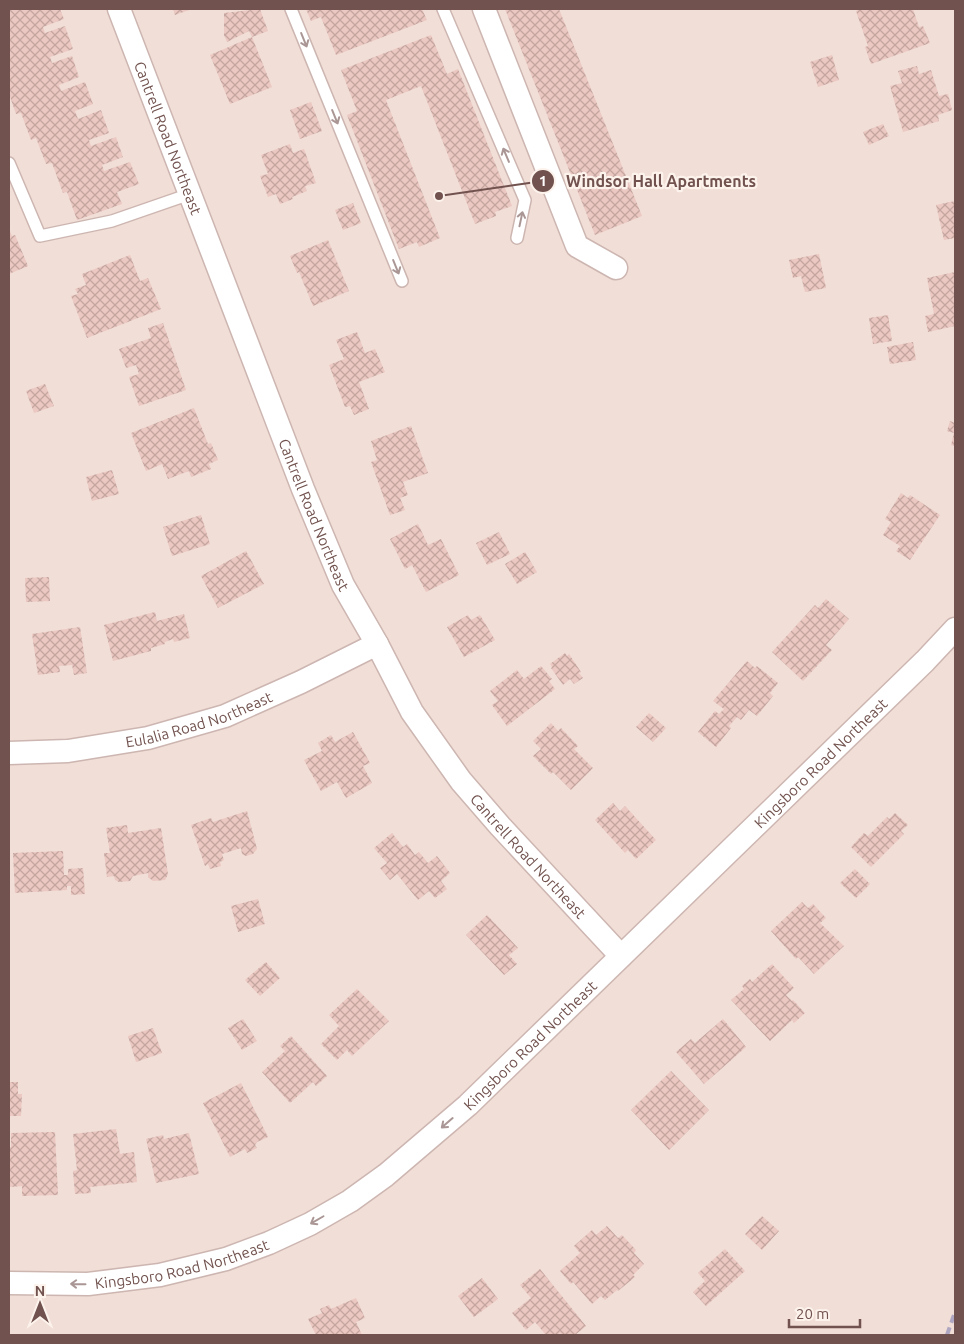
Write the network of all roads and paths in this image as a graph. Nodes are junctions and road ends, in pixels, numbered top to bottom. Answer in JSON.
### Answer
{"nodes":[{"id":1,"x":119,"y":9,"type":"edge"},
{"id":2,"x":291,"y":9,"type":"edge"},
{"id":3,"x":443,"y":9,"type":"edge"},
{"id":4,"x":484,"y":9,"type":"edge"},
{"id":5,"x":9,"y":163,"type":"edge"},
{"id":6,"x":190,"y":194,"type":"junction"},
{"id":7,"x":517,"y":238,"type":"dead end"},
{"id":8,"x":616,"y":268,"type":"dead end"},
{"id":9,"x":402,"y":282,"type":"dead end"},
{"id":10,"x":955,"y":628,"type":"edge"},
{"id":11,"x":377,"y":644,"type":"junction"},
{"id":12,"x":9,"y":753,"type":"edge"},
{"id":13,"x":621,"y":956,"type":"junction"},
{"id":14,"x":9,"y":1284,"type":"edge"}],
"edges":[{"from":1,"to":6,"type":"street","name":"Cantrell Road Northeast"},
{"from":2,"to":9,"type":"lane","one_way":true},
{"from":7,"to":3,"type":"lane","one_way":true},
{"from":4,"to":8,"type":"street"},
{"from":5,"to":6,"type":"lane"},
{"from":6,"to":11,"type":"street","name":"Cantrell Road Northeast"},
{"from":10,"to":13,"type":"street","name":"Kingsboro Road Northeast"},
{"from":11,"to":12,"type":"street","name":"Eulalia Road Northeast"},
{"from":11,"to":13,"type":"street","name":"Cantrell Road Northeast"},
{"from":13,"to":14,"type":"street","name":"Kingsboro Road Northeast","one_way":true}]}
